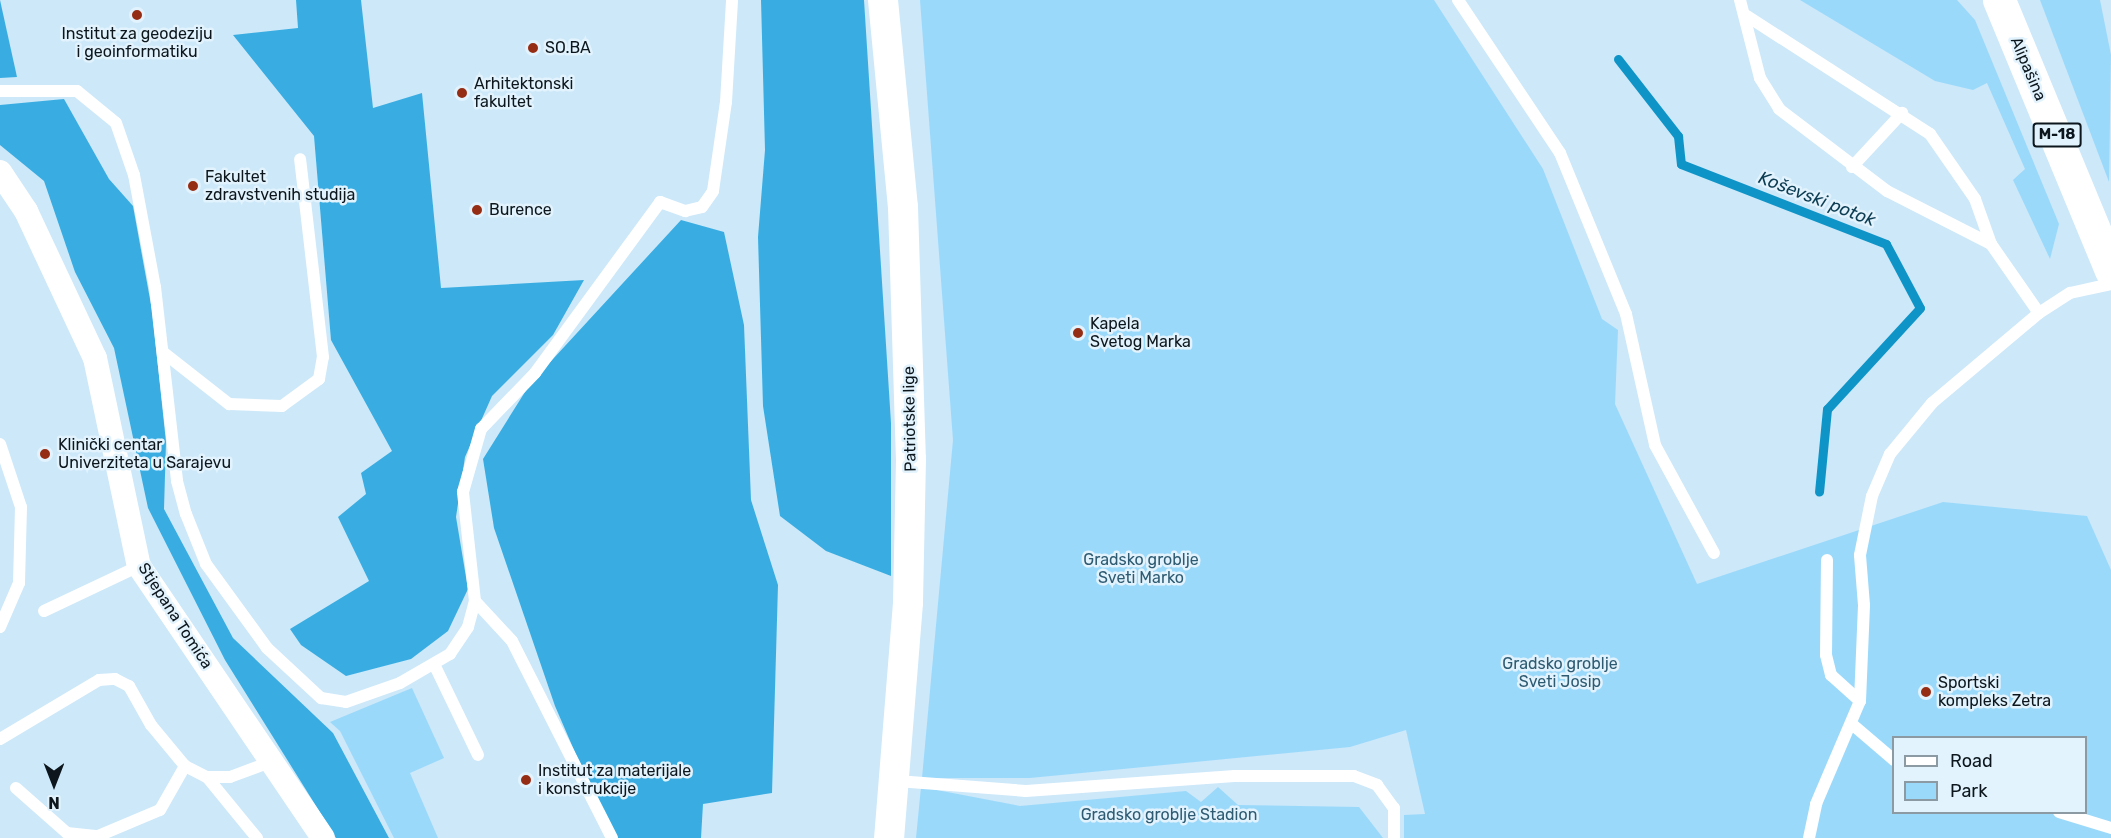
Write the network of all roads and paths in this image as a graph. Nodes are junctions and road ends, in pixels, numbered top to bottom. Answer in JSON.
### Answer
{"nodes":[{"id":1,"x":732,"y":0,"type":"edge"},
{"id":2,"x":883,"y":0,"type":"edge"},
{"id":3,"x":1458,"y":0,"type":"edge"},
{"id":4,"x":1740,"y":0,"type":"edge"},
{"id":5,"x":1999,"y":0,"type":"edge"},
{"id":6,"x":1747,"y":16,"type":"junction"},
{"id":7,"x":0,"y":91,"type":"edge"},
{"id":8,"x":1902,"y":113,"type":"junction"},
{"id":9,"x":300,"y":159,"type":"dead end"},
{"id":10,"x":1852,"y":167,"type":"junction"},
{"id":11,"x":0,"y":172,"type":"edge"},
{"id":12,"x":1991,"y":244,"type":"junction"},
{"id":13,"x":2111,"y":271,"type":"edge"},
{"id":14,"x":2111,"y":284,"type":"edge"},
{"id":15,"x":2039,"y":313,"type":"junction"},
{"id":16,"x":164,"y":353,"type":"junction"},
{"id":17,"x":0,"y":444,"type":"edge"},
{"id":18,"x":1714,"y":553,"type":"dead end"},
{"id":19,"x":1827,"y":560,"type":"dead end"},
{"id":20,"x":139,"y":566,"type":"junction"},
{"id":21,"x":475,"y":601,"type":"junction"},
{"id":22,"x":44,"y":611,"type":"dead end"},
{"id":23,"x":0,"y":627,"type":"edge"},
{"id":24,"x":434,"y":664,"type":"junction"},
{"id":25,"x":1860,"y":701,"type":"junction"},
{"id":26,"x":1853,"y":725,"type":"junction"},
{"id":27,"x":0,"y":740,"type":"edge"},
{"id":28,"x":478,"y":755,"type":"dead end"},
{"id":29,"x":1892,"y":759,"type":"edge"},
{"id":30,"x":273,"y":761,"type":"junction"},
{"id":31,"x":185,"y":766,"type":"junction"},
{"id":32,"x":207,"y":777,"type":"junction"},
{"id":33,"x":897,"y":781,"type":"junction"},
{"id":34,"x":16,"y":789,"type":"dead end"},
{"id":35,"x":2062,"y":814,"type":"edge"},
{"id":36,"x":2111,"y":828,"type":"edge"},
{"id":37,"x":257,"y":838,"type":"edge"},
{"id":38,"x":323,"y":838,"type":"edge"},
{"id":39,"x":612,"y":838,"type":"edge"},
{"id":40,"x":889,"y":838,"type":"edge"},
{"id":41,"x":1394,"y":838,"type":"edge"},
{"id":42,"x":1809,"y":838,"type":"edge"}],
"edges":[{"from":1,"to":21,"type":"lane"},
{"from":2,"to":33,"type":"street","name":"Patriotske lige"},
{"from":3,"to":18,"type":"lane"},
{"from":4,"to":6,"type":"lane"},
{"from":5,"to":13,"type":"main road","name":"Alipašina","number":"M-18"},
{"from":6,"to":8,"type":"lane"},
{"from":6,"to":10,"type":"lane"},
{"from":7,"to":16,"type":"lane"},
{"from":8,"to":10,"type":"lane"},
{"from":8,"to":12,"type":"lane"},
{"from":9,"to":16,"type":"lane"},
{"from":10,"to":12,"type":"lane"},
{"from":11,"to":20,"type":"street","name":"Stjepana Tomića"},
{"from":12,"to":15,"type":"lane"},
{"from":14,"to":15,"type":"lane"},
{"from":15,"to":25,"type":"lane"},
{"from":16,"to":24,"type":"lane"},
{"from":17,"to":23,"type":"lane"},
{"from":19,"to":25,"type":"lane"},
{"from":20,"to":22,"type":"lane"},
{"from":20,"to":30,"type":"street","name":"Stjepana Tomića"},
{"from":21,"to":24,"type":"lane"},
{"from":21,"to":39,"type":"lane"},
{"from":24,"to":28,"type":"lane"},
{"from":25,"to":26,"type":"lane"},
{"from":26,"to":29,"type":"lane"},
{"from":26,"to":42,"type":"lane"},
{"from":27,"to":31,"type":"lane"},
{"from":30,"to":32,"type":"lane"},
{"from":30,"to":38,"type":"street","name":"Stjepana Tomića"},
{"from":31,"to":32,"type":"lane"},
{"from":31,"to":34,"type":"lane"},
{"from":32,"to":37,"type":"lane"},
{"from":33,"to":40,"type":"street","name":"Patriotske lige"},
{"from":33,"to":41,"type":"lane"},
{"from":35,"to":36,"type":"lane"}]}
